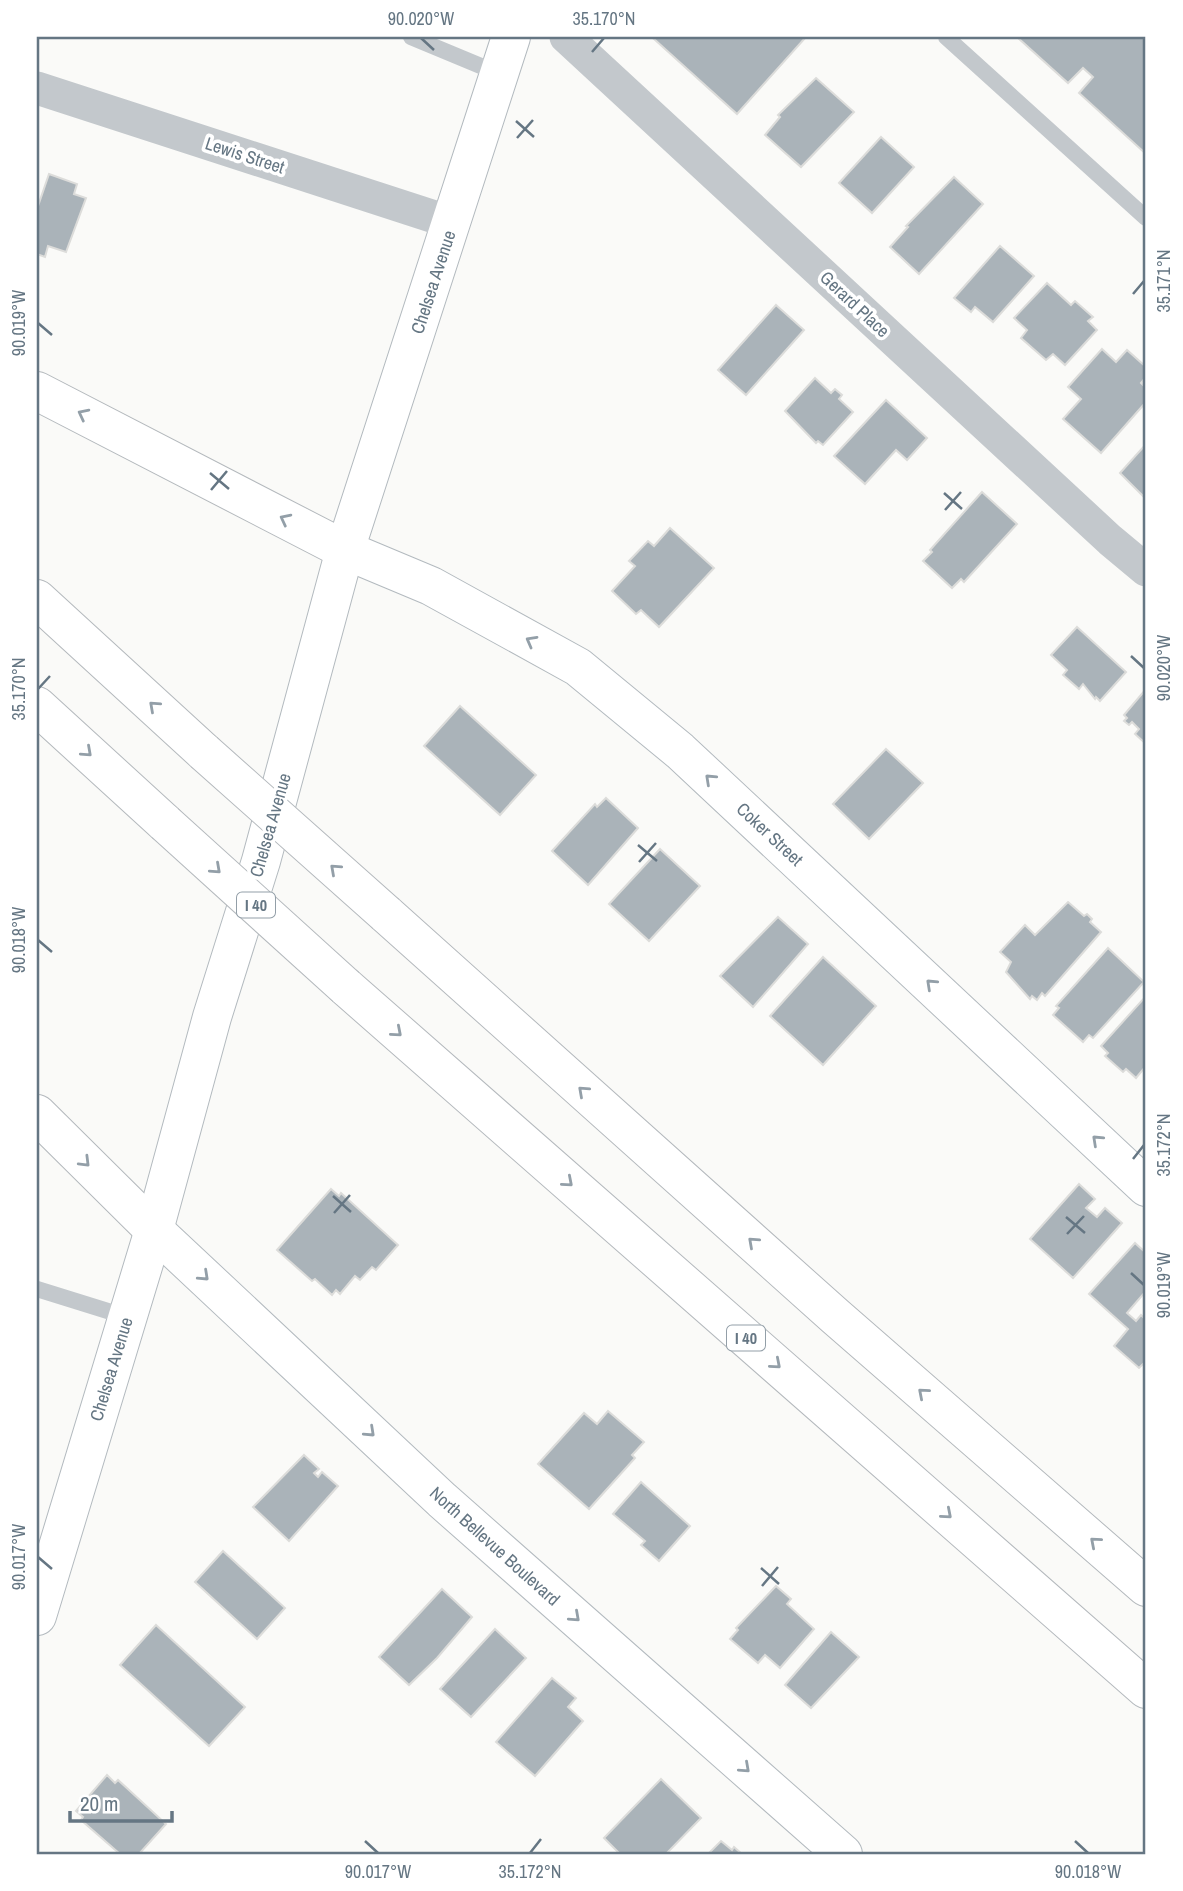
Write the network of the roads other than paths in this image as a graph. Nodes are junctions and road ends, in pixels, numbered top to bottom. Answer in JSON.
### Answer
{"nodes":[{"id":1,"x":411,"y":37,"type":"edge"},
{"id":2,"x":511,"y":37,"type":"edge"},
{"id":3,"x":566,"y":37,"type":"edge"},
{"id":4,"x":946,"y":37,"type":"edge"},
{"id":5,"x":500,"y":74,"type":"junction"},
{"id":6,"x":37,"y":88,"type":"edge"},
{"id":7,"x":1146,"y":218,"type":"edge"},
{"id":8,"x":453,"y":223,"type":"junction"},
{"id":9,"x":37,"y":390,"type":"edge"},
{"id":10,"x":345,"y":550,"type":"junction"},
{"id":11,"x":1146,"y":569,"type":"edge"},
{"id":12,"x":37,"y":599,"type":"edge"},
{"id":13,"x":37,"y":706,"type":"edge"},
{"id":14,"x":37,"y":1114,"type":"edge"},
{"id":15,"x":1146,"y":1187,"type":"edge"},
{"id":16,"x":154,"y":1230,"type":"junction"},
{"id":17,"x":37,"y":1289,"type":"edge"},
{"id":18,"x":127,"y":1317,"type":"junction"},
{"id":19,"x":1146,"y":1587,"type":"edge"},
{"id":20,"x":39,"y":1602,"type":"edge"},
{"id":21,"x":1146,"y":1689,"type":"edge"},
{"id":22,"x":843,"y":1854,"type":"edge"}],
"edges":[{"from":1,"to":5,"type":"lane"},
{"from":2,"to":5,"type":"main road","name":"Chelsea Avenue"},
{"from":3,"to":11,"type":"street","name":"Gerard Place"},
{"from":4,"to":7,"type":"lane"},
{"from":5,"to":8,"type":"main road","name":"Chelsea Avenue"},
{"from":6,"to":8,"type":"street","name":"Lewis Street"},
{"from":8,"to":10,"type":"main road","name":"Chelsea Avenue"},
{"from":10,"to":9,"type":"main road","name":"Coker Street","one_way":true},
{"from":15,"to":10,"type":"main road","name":"Coker Street","one_way":true},
{"from":10,"to":16,"type":"main road","name":"Chelsea Avenue"},
{"from":19,"to":12,"type":"main road","one_way":true,"bridge":true},
{"from":13,"to":21,"type":"main road","number":"I 40","one_way":true,"bridge":true},
{"from":14,"to":16,"type":"main road","name":"North Bellevue Boulevard","one_way":true},
{"from":16,"to":18,"type":"main road","name":"Chelsea Avenue"},
{"from":16,"to":22,"type":"main road","name":"North Bellevue Boulevard","one_way":true},
{"from":17,"to":18,"type":"lane"},
{"from":18,"to":20,"type":"main road","name":"Chelsea Avenue"}]}
